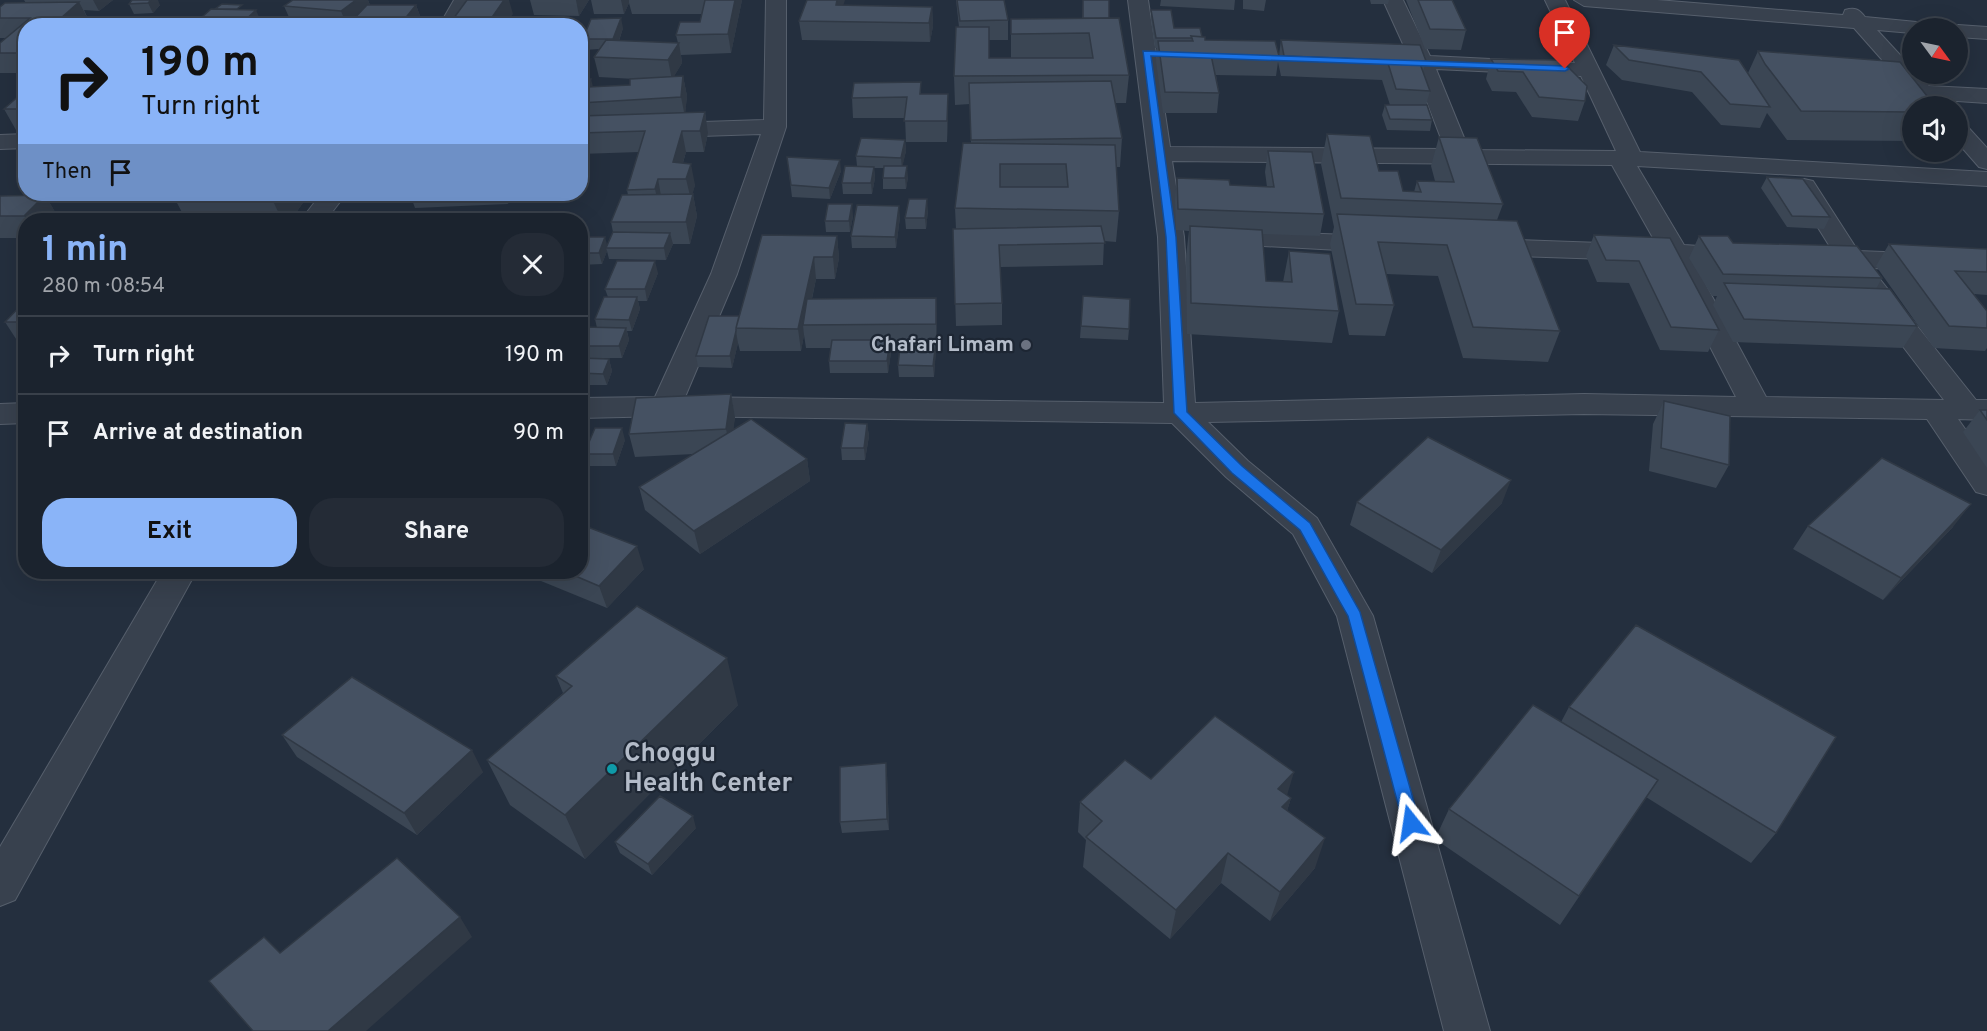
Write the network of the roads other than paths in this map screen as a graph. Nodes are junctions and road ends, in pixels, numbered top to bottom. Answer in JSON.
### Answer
{"nodes":[{"id":1,"x":464,"y":0,"type":"edge"},
{"id":2,"x":776,"y":0,"type":"edge"},
{"id":3,"x":1138,"y":0,"type":"edge"},
{"id":4,"x":1393,"y":0,"type":"edge"},
{"id":5,"x":1555,"y":0,"type":"edge"},
{"id":6,"x":1584,"y":0,"type":"edge"},
{"id":7,"x":1844,"y":0,"type":"edge"},
{"id":8,"x":454,"y":18,"type":"edge"},
{"id":9,"x":1857,"y":23,"type":"junction"},
{"id":10,"x":1902,"y":26,"type":"edge"},
{"id":11,"x":1968,"y":32,"type":"edge"},
{"id":12,"x":1987,"y":33,"type":"edge"},
{"id":13,"x":1365,"y":60,"type":"edge"},
{"id":14,"x":1422,"y":62,"type":"junction"},
{"id":15,"x":1589,"y":70,"type":"junction"},
{"id":16,"x":1925,"y":96,"type":"edge"},
{"id":17,"x":1987,"y":96,"type":"edge"},
{"id":18,"x":1968,"y":97,"type":"edge"},
{"id":19,"x":775,"y":127,"type":"junction"},
{"id":20,"x":588,"y":133,"type":"edge"},
{"id":21,"x":18,"y":141,"type":"edge"},
{"id":22,"x":1968,"y":141,"type":"edge"},
{"id":23,"x":0,"y":142,"type":"edge"},
{"id":24,"x":1161,"y":154,"type":"junction"},
{"id":25,"x":1460,"y":157,"type":"junction"},
{"id":26,"x":1626,"y":159,"type":"junction"},
{"id":27,"x":1987,"y":162,"type":"edge"},
{"id":28,"x":1793,"y":170,"type":"junction"},
{"id":29,"x":1987,"y":179,"type":"edge"},
{"id":30,"x":328,"y":201,"type":"edge"},
{"id":31,"x":319,"y":213,"type":"edge"},
{"id":32,"x":1171,"y":237,"type":"junction"},
{"id":33,"x":1401,"y":244,"type":"edge"},
{"id":34,"x":1458,"y":246,"type":"edge"},
{"id":35,"x":1675,"y":253,"type":"junction"},
{"id":36,"x":1757,"y":256,"type":"edge"},
{"id":37,"x":1803,"y":258,"type":"edge"},
{"id":38,"x":1850,"y":259,"type":"junction"},
{"id":39,"x":1987,"y":264,"type":"edge"},
{"id":40,"x":666,"y":406,"type":"junction"},
{"id":41,"x":1756,"y":406,"type":"junction"},
{"id":42,"x":588,"y":408,"type":"edge"},
{"id":43,"x":1935,"y":408,"type":"junction"},
{"id":44,"x":1977,"y":410,"type":"edge"},
{"id":45,"x":18,"y":413,"type":"edge"},
{"id":46,"x":1180,"y":413,"type":"junction"},
{"id":47,"x":0,"y":414,"type":"edge"},
{"id":48,"x":1987,"y":484,"type":"edge"},
{"id":49,"x":175,"y":579,"type":"edge"},
{"id":50,"x":0,"y":886,"type":"edge"},
{"id":51,"x":1467,"y":1031,"type":"edge"}],
"edges":[{"from":1,"to":8,"type":"street"},
{"from":2,"to":19,"type":"street"},
{"from":3,"to":24,"type":"street"},
{"from":4,"to":14,"type":"street"},
{"from":5,"to":15,"type":"street"},
{"from":6,"to":9,"type":"street"},
{"from":7,"to":9,"type":"street"},
{"from":9,"to":10,"type":"street"},
{"from":9,"to":16,"type":"street"},
{"from":11,"to":12,"type":"street"},
{"from":13,"to":14,"type":"street"},
{"from":14,"to":15,"type":"street"},
{"from":14,"to":25,"type":"street"},
{"from":15,"to":26,"type":"street"},
{"from":17,"to":18,"type":"street"},
{"from":19,"to":20,"type":"street"},
{"from":19,"to":40,"type":"street"},
{"from":21,"to":23,"type":"street"},
{"from":22,"to":27,"type":"street"},
{"from":24,"to":25,"type":"street"},
{"from":24,"to":32,"type":"street"},
{"from":25,"to":26,"type":"street"},
{"from":26,"to":28,"type":"street"},
{"from":26,"to":35,"type":"street"},
{"from":28,"to":29,"type":"street"},
{"from":28,"to":38,"type":"street"},
{"from":30,"to":31,"type":"street"},
{"from":32,"to":33,"type":"street"},
{"from":32,"to":46,"type":"street"},
{"from":34,"to":35,"type":"street"},
{"from":35,"to":36,"type":"street"},
{"from":35,"to":41,"type":"street"},
{"from":37,"to":38,"type":"street"},
{"from":38,"to":39,"type":"street"},
{"from":38,"to":44,"type":"street"},
{"from":40,"to":42,"type":"street"},
{"from":40,"to":46,"type":"street"},
{"from":41,"to":43,"type":"street"},
{"from":41,"to":46,"type":"street"},
{"from":43,"to":44,"type":"street"},
{"from":43,"to":48,"type":"street"},
{"from":45,"to":47,"type":"street"},
{"from":46,"to":51,"type":"street"},
{"from":49,"to":50,"type":"street"}]}
